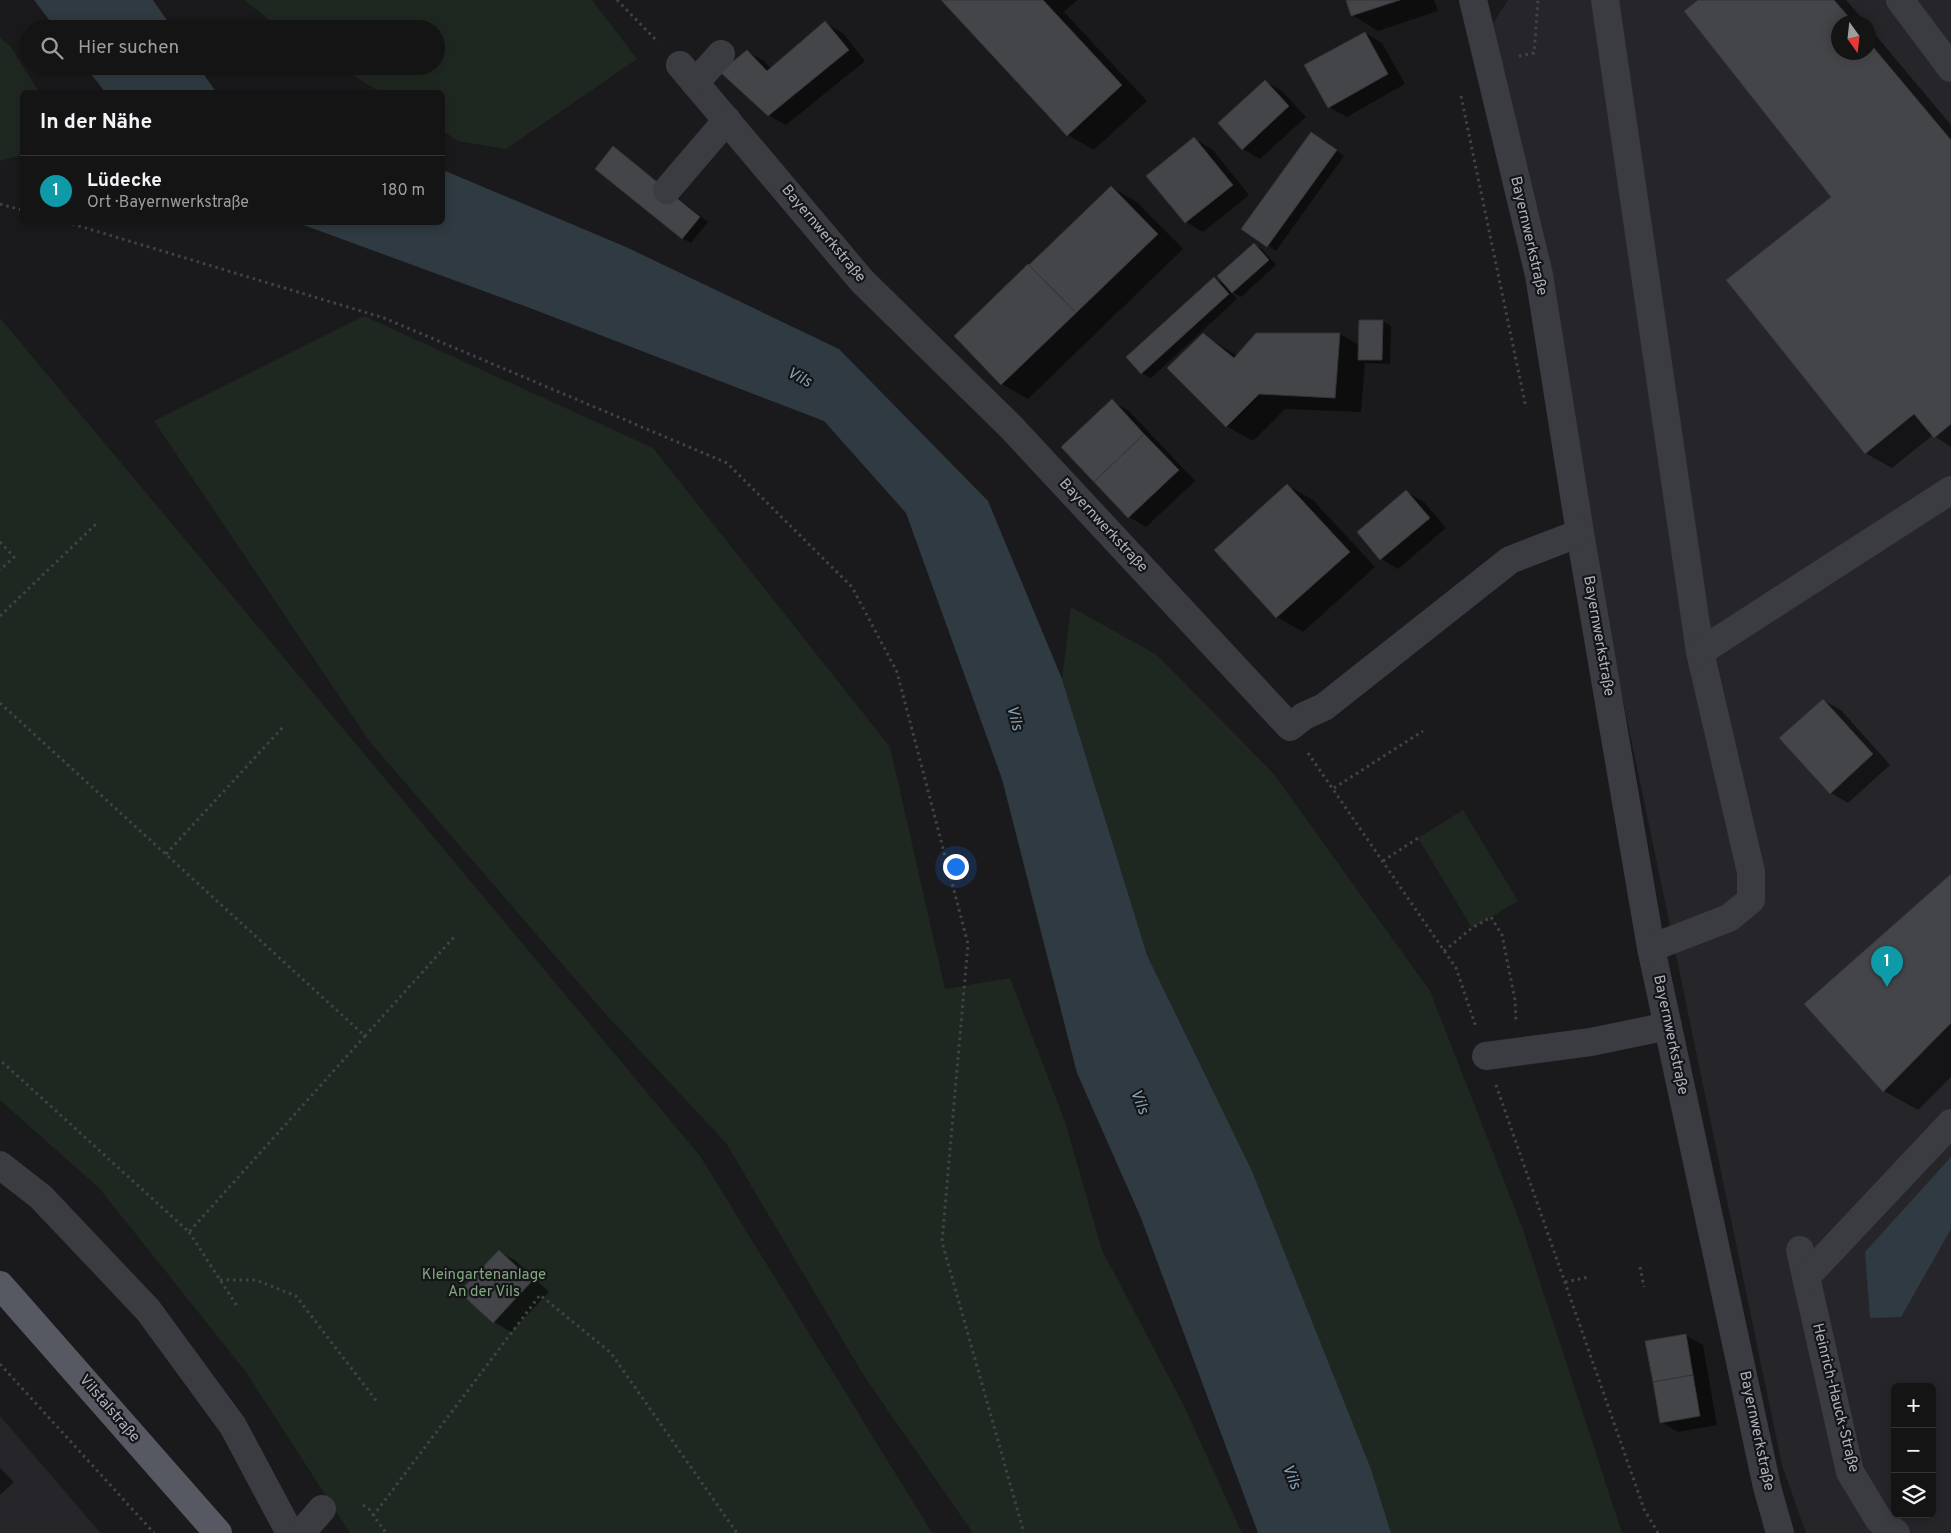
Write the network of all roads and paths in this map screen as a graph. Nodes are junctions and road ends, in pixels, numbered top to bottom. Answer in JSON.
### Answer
{"nodes":[{"id":1,"x":617,"y":0,"type":"edge"},
{"id":2,"x":1473,"y":0,"type":"edge"},
{"id":3,"x":1538,"y":0,"type":"edge"},
{"id":4,"x":1605,"y":0,"type":"edge"},
{"id":5,"x":1900,"y":0,"type":"edge"},
{"id":6,"x":721,"y":54,"type":"dead end"},
{"id":7,"x":1487,"y":63,"type":"junction"},
{"id":8,"x":1951,"y":68,"type":"edge"},
{"id":9,"x":688,"y":74,"type":"junction"},
{"id":10,"x":1460,"y":90,"type":"dead end"},
{"id":11,"x":727,"y":120,"type":"junction"},
{"id":12,"x":667,"y":190,"type":"dead end"},
{"id":13,"x":0,"y":204,"type":"edge"},
{"id":14,"x":20,"y":209,"type":"edge"},
{"id":15,"x":76,"y":225,"type":"edge"},
{"id":16,"x":1526,"y":411,"type":"dead end"},
{"id":17,"x":1951,"y":490,"type":"edge"},
{"id":18,"x":96,"y":524,"type":"dead end"},
{"id":19,"x":1580,"y":533,"type":"junction"},
{"id":20,"x":0,"y":542,"type":"edge"},
{"id":21,"x":0,"y":570,"type":"edge"},
{"id":22,"x":0,"y":616,"type":"edge"},
{"id":23,"x":1700,"y":652,"type":"junction"},
{"id":24,"x":0,"y":703,"type":"edge"},
{"id":25,"x":284,"y":726,"type":"dead end"},
{"id":26,"x":1290,"y":727,"type":"junction"},
{"id":27,"x":1423,"y":731,"type":"dead end"},
{"id":28,"x":1334,"y":788,"type":"junction"},
{"id":29,"x":1418,"y":838,"type":"dead end"},
{"id":30,"x":166,"y":854,"type":"junction"},
{"id":31,"x":1383,"y":861,"type":"junction"},
{"id":32,"x":454,"y":936,"type":"dead end"},
{"id":33,"x":1651,"y":948,"type":"junction"},
{"id":34,"x":1444,"y":951,"type":"junction"},
{"id":35,"x":1668,"y":1026,"type":"junction"},
{"id":36,"x":365,"y":1036,"type":"junction"},
{"id":37,"x":1517,"y":1052,"type":"junction"},
{"id":38,"x":1486,"y":1056,"type":"junction"},
{"id":39,"x":0,"y":1060,"type":"edge"},
{"id":40,"x":1951,"y":1123,"type":"edge"},
{"id":41,"x":0,"y":1165,"type":"edge"},
{"id":42,"x":189,"y":1232,"type":"junction"},
{"id":43,"x":1800,"y":1250,"type":"dead end"},
{"id":44,"x":1640,"y":1267,"type":"dead end"},
{"id":45,"x":1589,"y":1277,"type":"dead end"},
{"id":46,"x":1806,"y":1277,"type":"junction"},
{"id":47,"x":220,"y":1280,"type":"junction"},
{"id":48,"x":1565,"y":1282,"type":"junction"},
{"id":49,"x":0,"y":1286,"type":"edge"},
{"id":50,"x":1644,"y":1287,"type":"dead end"},
{"id":51,"x":237,"y":1306,"type":"dead end"},
{"id":52,"x":0,"y":1364,"type":"edge"},
{"id":53,"x":378,"y":1404,"type":"dead end"},
{"id":54,"x":363,"y":1505,"type":"dead end"},
{"id":55,"x":322,"y":1509,"type":"dead end"},
{"id":56,"x":373,"y":1516,"type":"junction"},
{"id":57,"x":154,"y":1533,"type":"edge"},
{"id":58,"x":218,"y":1533,"type":"edge"},
{"id":59,"x":290,"y":1533,"type":"edge"},
{"id":60,"x":302,"y":1533,"type":"edge"},
{"id":61,"x":386,"y":1533,"type":"edge"},
{"id":62,"x":737,"y":1533,"type":"edge"},
{"id":63,"x":1024,"y":1533,"type":"edge"},
{"id":64,"x":1658,"y":1533,"type":"edge"},
{"id":65,"x":1780,"y":1533,"type":"edge"},
{"id":66,"x":1896,"y":1533,"type":"edge"}],
"edges":[{"from":1,"to":9,"type":"path"},
{"from":2,"to":7,"type":"street","name":"Bayernwerkstraße"},
{"from":3,"to":7,"type":"path"},
{"from":4,"to":23,"type":"street"},
{"from":5,"to":8,"type":"street"},
{"from":6,"to":9,"type":"street"},
{"from":7,"to":19,"type":"street","name":"Bayernwerkstraße"},
{"from":9,"to":11,"type":"street","name":"Bayernwerkstraße"},
{"from":10,"to":16,"type":"path"},
{"from":11,"to":12,"type":"street"},
{"from":11,"to":26,"type":"street","name":"Bayernwerkstraße"},
{"from":13,"to":14,"type":"path"},
{"from":15,"to":63,"type":"path"},
{"from":17,"to":23,"type":"street"},
{"from":18,"to":22,"type":"path"},
{"from":19,"to":26,"type":"street"},
{"from":19,"to":33,"type":"street","name":"Bayernwerkstraße"},
{"from":20,"to":21,"type":"path"},
{"from":23,"to":33,"type":"street"},
{"from":24,"to":30,"type":"path"},
{"from":25,"to":30,"type":"path"},
{"from":26,"to":28,"type":"path"},
{"from":27,"to":28,"type":"path"},
{"from":28,"to":31,"type":"path"},
{"from":29,"to":31,"type":"path"},
{"from":30,"to":36,"type":"path"},
{"from":31,"to":34,"type":"path"},
{"from":32,"to":36,"type":"path"},
{"from":33,"to":35,"type":"street","name":"Bayernwerkstraße"},
{"from":34,"to":37,"type":"path"},
{"from":34,"to":38,"type":"path"},
{"from":35,"to":37,"type":"street"},
{"from":35,"to":65,"type":"street","name":"Bayernwerkstraße"},
{"from":36,"to":42,"type":"path"},
{"from":37,"to":38,"type":"street"},
{"from":38,"to":48,"type":"path"},
{"from":39,"to":42,"type":"path"},
{"from":40,"to":46,"type":"street"},
{"from":41,"to":59,"type":"street"},
{"from":42,"to":47,"type":"path"},
{"from":43,"to":46,"type":"street","name":"Heinrich-Hauck-Straße"},
{"from":44,"to":50,"type":"path"},
{"from":45,"to":48,"type":"path"},
{"from":46,"to":66,"type":"street","name":"Heinrich-Hauck-Straße"},
{"from":47,"to":51,"type":"path"},
{"from":47,"to":53,"type":"path"},
{"from":48,"to":64,"type":"path"},
{"from":49,"to":58,"type":"main road","name":"Vilstalstraße"},
{"from":52,"to":57,"type":"path"},
{"from":54,"to":56,"type":"path"},
{"from":55,"to":60,"type":"street"},
{"from":56,"to":61,"type":"path"},
{"from":56,"to":62,"type":"path"}]}
